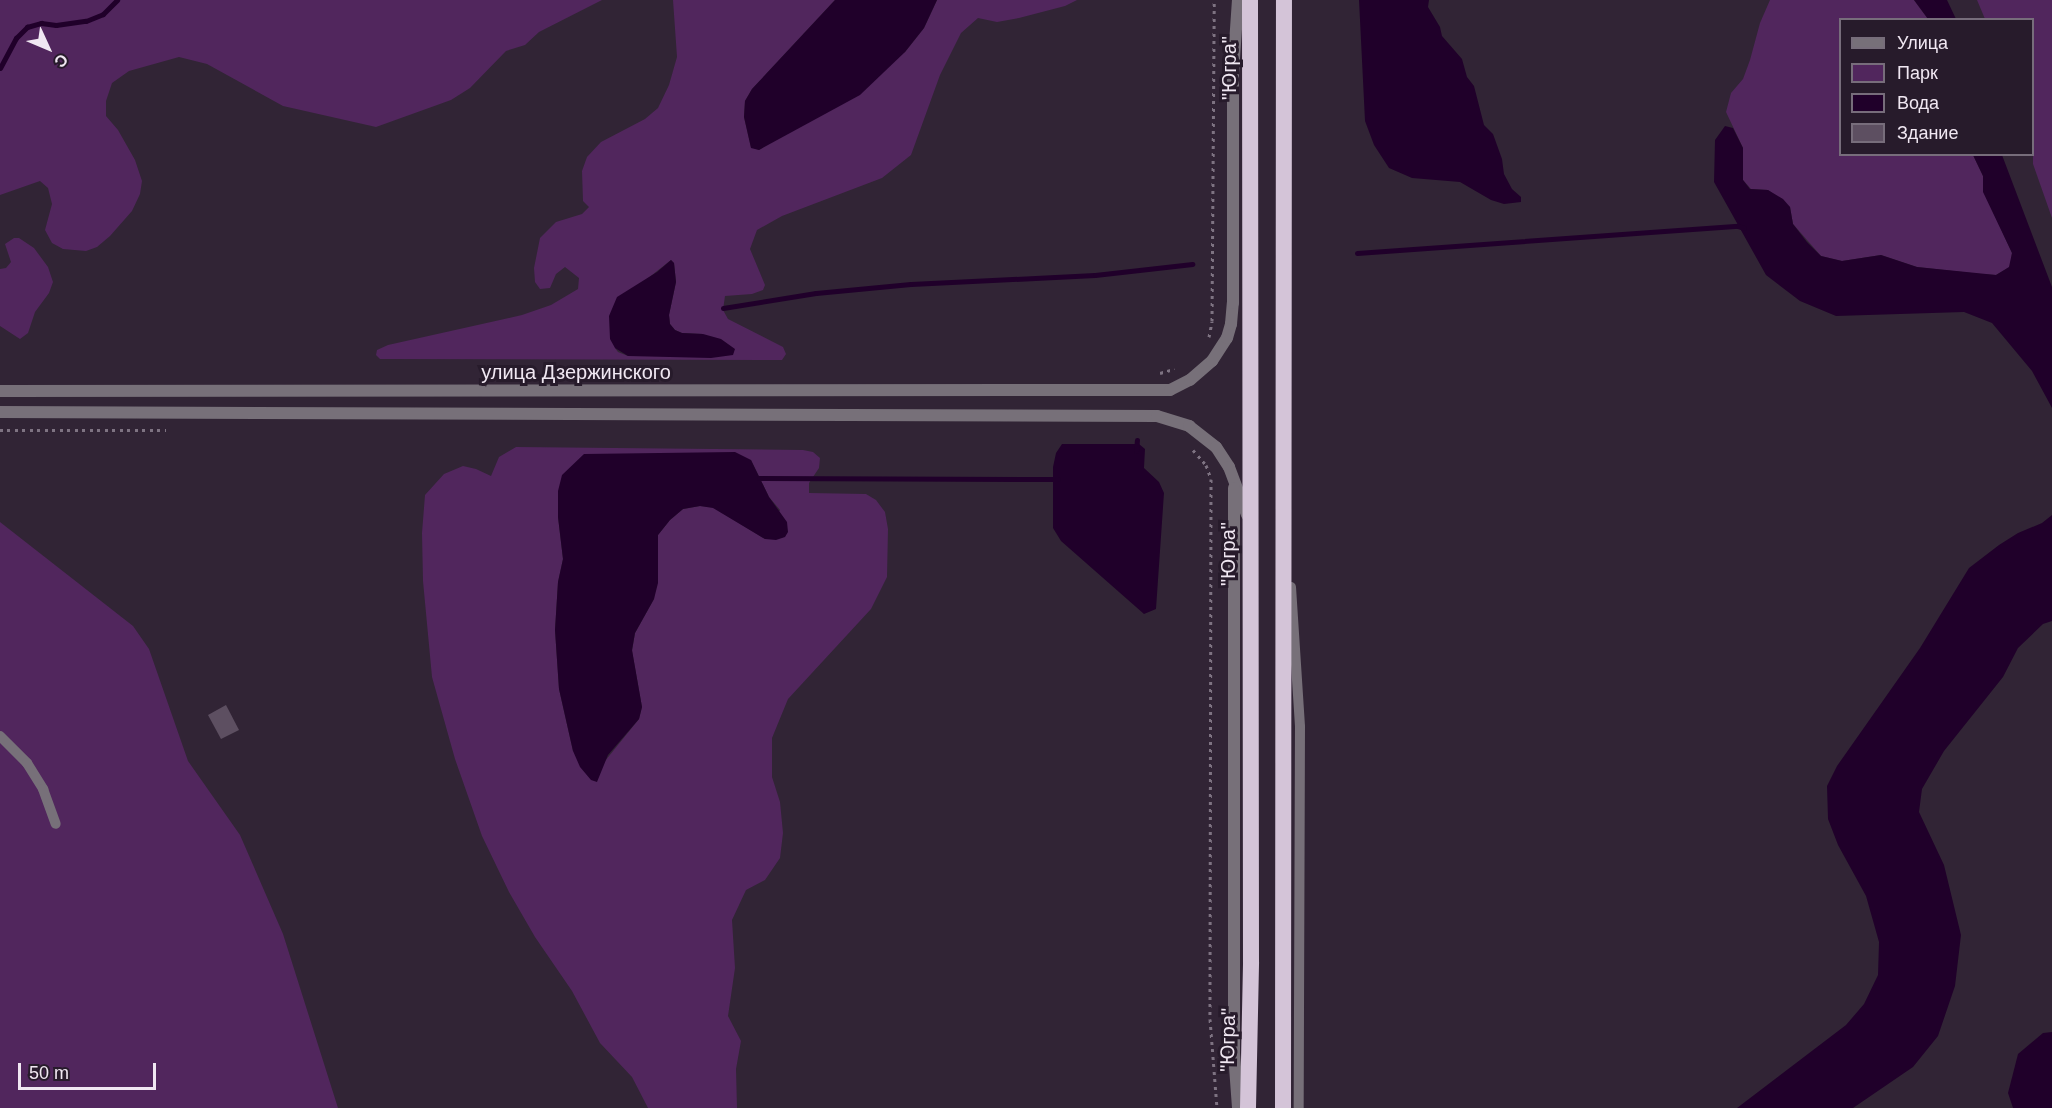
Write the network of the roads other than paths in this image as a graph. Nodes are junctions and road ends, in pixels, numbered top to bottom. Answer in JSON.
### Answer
{"nodes":[{"id":1,"x":1238,"y":0,"type":"edge"},
{"id":2,"x":1250,"y":0,"type":"edge"},
{"id":3,"x":1284,"y":0,"type":"edge"},
{"id":4,"x":1250,"y":285,"type":"junction"},
{"id":5,"x":1227,"y":338,"type":"junction"},
{"id":6,"x":0,"y":391,"type":"edge"},
{"id":7,"x":0,"y":412,"type":"edge"},
{"id":8,"x":1233,"y":475,"type":"junction"},
{"id":9,"x":1283,"y":491,"type":"junction"},
{"id":10,"x":1249,"y":521,"type":"junction"},
{"id":11,"x":0,"y":736,"type":"edge"},
{"id":12,"x":56,"y":824,"type":"dead end"},
{"id":13,"x":1238,"y":1108,"type":"edge"},
{"id":14,"x":1248,"y":1108,"type":"edge"},
{"id":15,"x":1283,"y":1108,"type":"edge"},
{"id":16,"x":1299,"y":1108,"type":"edge"}],
"edges":[{"from":1,"to":5,"type":"street"},
{"from":2,"to":4,"type":"highway","name":"\"Югра\""},
{"from":3,"to":9,"type":"highway"},
{"from":4,"to":5,"type":"street"},
{"from":4,"to":10,"type":"highway","name":"\"Югра\""},
{"from":5,"to":6,"type":"street","name":"улица Дзержинского"},
{"from":7,"to":8,"type":"street"},
{"from":8,"to":10,"type":"street"},
{"from":8,"to":13,"type":"street"},
{"from":9,"to":15,"type":"highway"},
{"from":9,"to":16,"type":"lane"},
{"from":10,"to":14,"type":"highway","name":"\"Югра\""},
{"from":11,"to":12,"type":"lane"}]}
